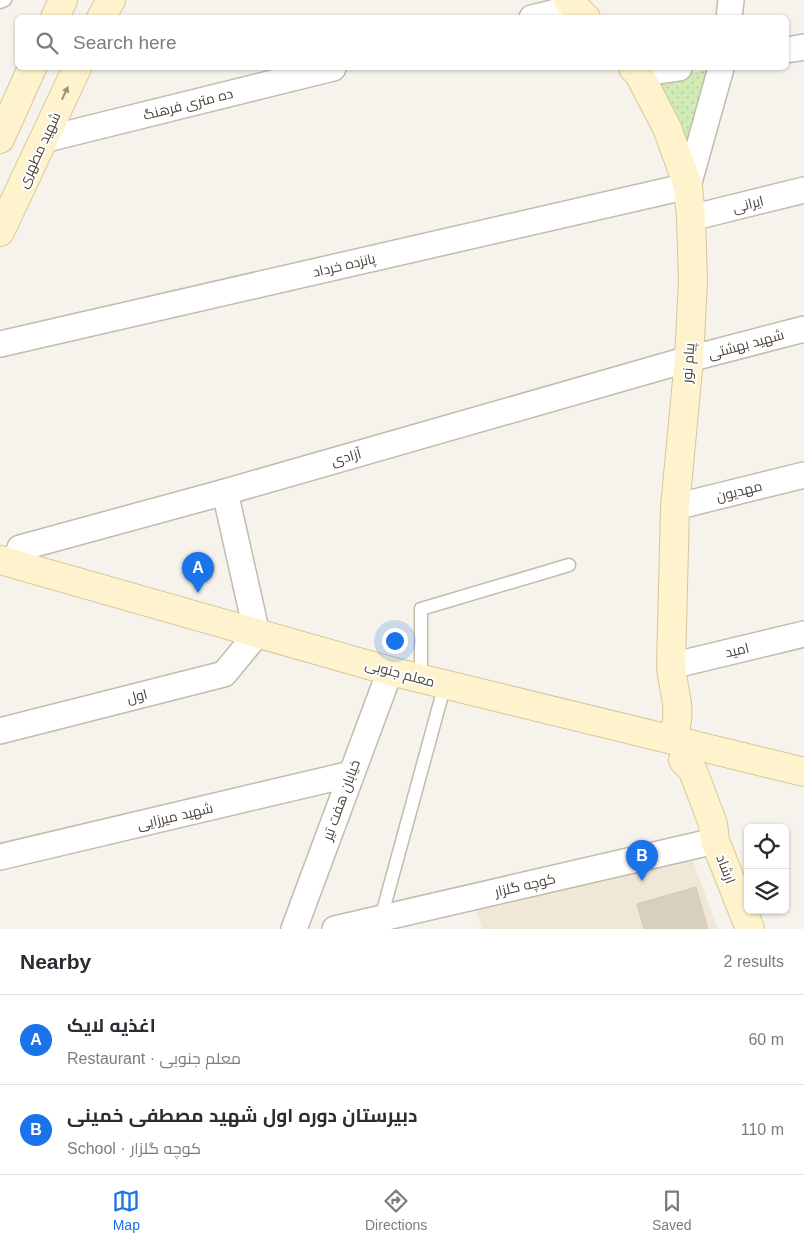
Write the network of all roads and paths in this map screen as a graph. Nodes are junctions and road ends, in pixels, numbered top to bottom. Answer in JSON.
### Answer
{"nodes":[{"id":1,"x":5,"y":0,"type":"edge"},
{"id":2,"x":63,"y":0,"type":"edge"},
{"id":3,"x":111,"y":0,"type":"edge"},
{"id":4,"x":731,"y":0,"type":"edge"},
{"id":5,"x":0,"y":2,"type":"edge"},
{"id":6,"x":577,"y":8,"type":"edge"},
{"id":7,"x":56,"y":15,"type":"edge"},
{"id":8,"x":104,"y":15,"type":"edge"},
{"id":9,"x":546,"y":15,"type":"edge"},
{"id":10,"x":729,"y":15,"type":"edge"},
{"id":11,"x":804,"y":47,"type":"edge"},
{"id":12,"x":789,"y":50,"type":"edge"},
{"id":13,"x":31,"y":70,"type":"edge"},
{"id":14,"x":76,"y":70,"type":"edge"},
{"id":15,"x":325,"y":70,"type":"edge"},
{"id":16,"x":650,"y":70,"type":"edge"},
{"id":17,"x":720,"y":70,"type":"edge"},
{"id":18,"x":636,"y":71,"type":"edge"},
{"id":19,"x":1,"y":133,"type":"edge"},
{"id":20,"x":43,"y":140,"type":"junction"},
{"id":21,"x":688,"y":186,"type":"junction"},
{"id":22,"x":804,"y":190,"type":"edge"},
{"id":23,"x":691,"y":218,"type":"junction"},
{"id":24,"x":0,"y":232,"type":"edge"},
{"id":25,"x":804,"y":329,"type":"edge"},
{"id":26,"x":0,"y":344,"type":"edge"},
{"id":27,"x":689,"y":359,"type":"junction"},
{"id":28,"x":804,"y":475,"type":"edge"},
{"id":29,"x":225,"y":492,"type":"junction"},
{"id":30,"x":674,"y":506,"type":"junction"},
{"id":31,"x":6,"y":562,"type":"edge"},
{"id":32,"x":569,"y":565,"type":"dead end"},
{"id":33,"x":257,"y":634,"type":"junction"},
{"id":34,"x":804,"y":634,"type":"edge"},
{"id":35,"x":671,"y":669,"type":"junction"},
{"id":36,"x":390,"y":671,"type":"junction"},
{"id":37,"x":433,"y":682,"type":"junction"},
{"id":38,"x":0,"y":732,"type":"edge"},
{"id":39,"x":679,"y":743,"type":"junction"},
{"id":40,"x":804,"y":772,"type":"edge"},
{"id":41,"x":351,"y":774,"type":"junction"},
{"id":42,"x":714,"y":839,"type":"junction"},
{"id":43,"x":0,"y":858,"type":"edge"},
{"id":44,"x":382,"y":918,"type":"junction"},
{"id":45,"x":294,"y":929,"type":"edge"},
{"id":46,"x":335,"y":929,"type":"edge"},
{"id":47,"x":750,"y":929,"type":"edge"}],
"edges":[{"from":1,"to":5,"type":"lane"},
{"from":2,"to":7,"type":"main road"},
{"from":3,"to":8,"type":"main road"},
{"from":4,"to":10,"type":"street"},
{"from":6,"to":9,"type":"street"},
{"from":11,"to":12,"type":"street"},
{"from":13,"to":19,"type":"main road"},
{"from":20,"to":14,"type":"main road","name":"شهید مطهری","one_way":true},
{"from":15,"to":20,"type":"street","name":"ده متری فرهنگ"},
{"from":16,"to":18,"type":"street"},
{"from":17,"to":21,"type":"street"},
{"from":18,"to":21,"type":"main road","name":"پیام نور"},
{"from":20,"to":24,"type":"main road","name":"شهید مطهری"},
{"from":21,"to":23,"type":"main road","name":"پیام نور"},
{"from":21,"to":26,"type":"street","name":"پانزده خرداد"},
{"from":22,"to":23,"type":"street","name":"ایرانی"},
{"from":23,"to":27,"type":"main road","name":"پیام نور"},
{"from":25,"to":27,"type":"street","name":"شهید بهشتی"},
{"from":27,"to":29,"type":"street","name":"آزادی"},
{"from":27,"to":30,"type":"main road","name":"پیام نور"},
{"from":28,"to":30,"type":"street","name":"مهدیون"},
{"from":29,"to":31,"type":"street","name":"آزادی"},
{"from":29,"to":33,"type":"street"},
{"from":30,"to":35,"type":"main road","name":"پیام نور"},
{"from":31,"to":33,"type":"main road","name":"معلم جنوبی"},
{"from":32,"to":37,"type":"lane"},
{"from":33,"to":36,"type":"main road","name":"معلم جنوبی"},
{"from":33,"to":38,"type":"street","name":"اول"},
{"from":34,"to":35,"type":"street","name":"امید"},
{"from":35,"to":39,"type":"main road","name":"پیام نور"},
{"from":36,"to":37,"type":"main road","name":"معلم جنوبی"},
{"from":36,"to":41,"type":"street","name":"خیابان هفت تیر"},
{"from":37,"to":39,"type":"main road","name":"معلم جنوبی"},
{"from":37,"to":44,"type":"lane"},
{"from":39,"to":40,"type":"main road","name":"معلم جنوبی"},
{"from":39,"to":42,"type":"main road","name":"ارشاد"},
{"from":41,"to":43,"type":"street","name":"شهید میرزایی"},
{"from":41,"to":45,"type":"street","name":"خیابان هفت تیر"},
{"from":42,"to":44,"type":"street","name":"کوچه گلزار"},
{"from":42,"to":47,"type":"main road","name":"ارشاد"},
{"from":44,"to":46,"type":"street","name":"کوچه گلزار"}]}
